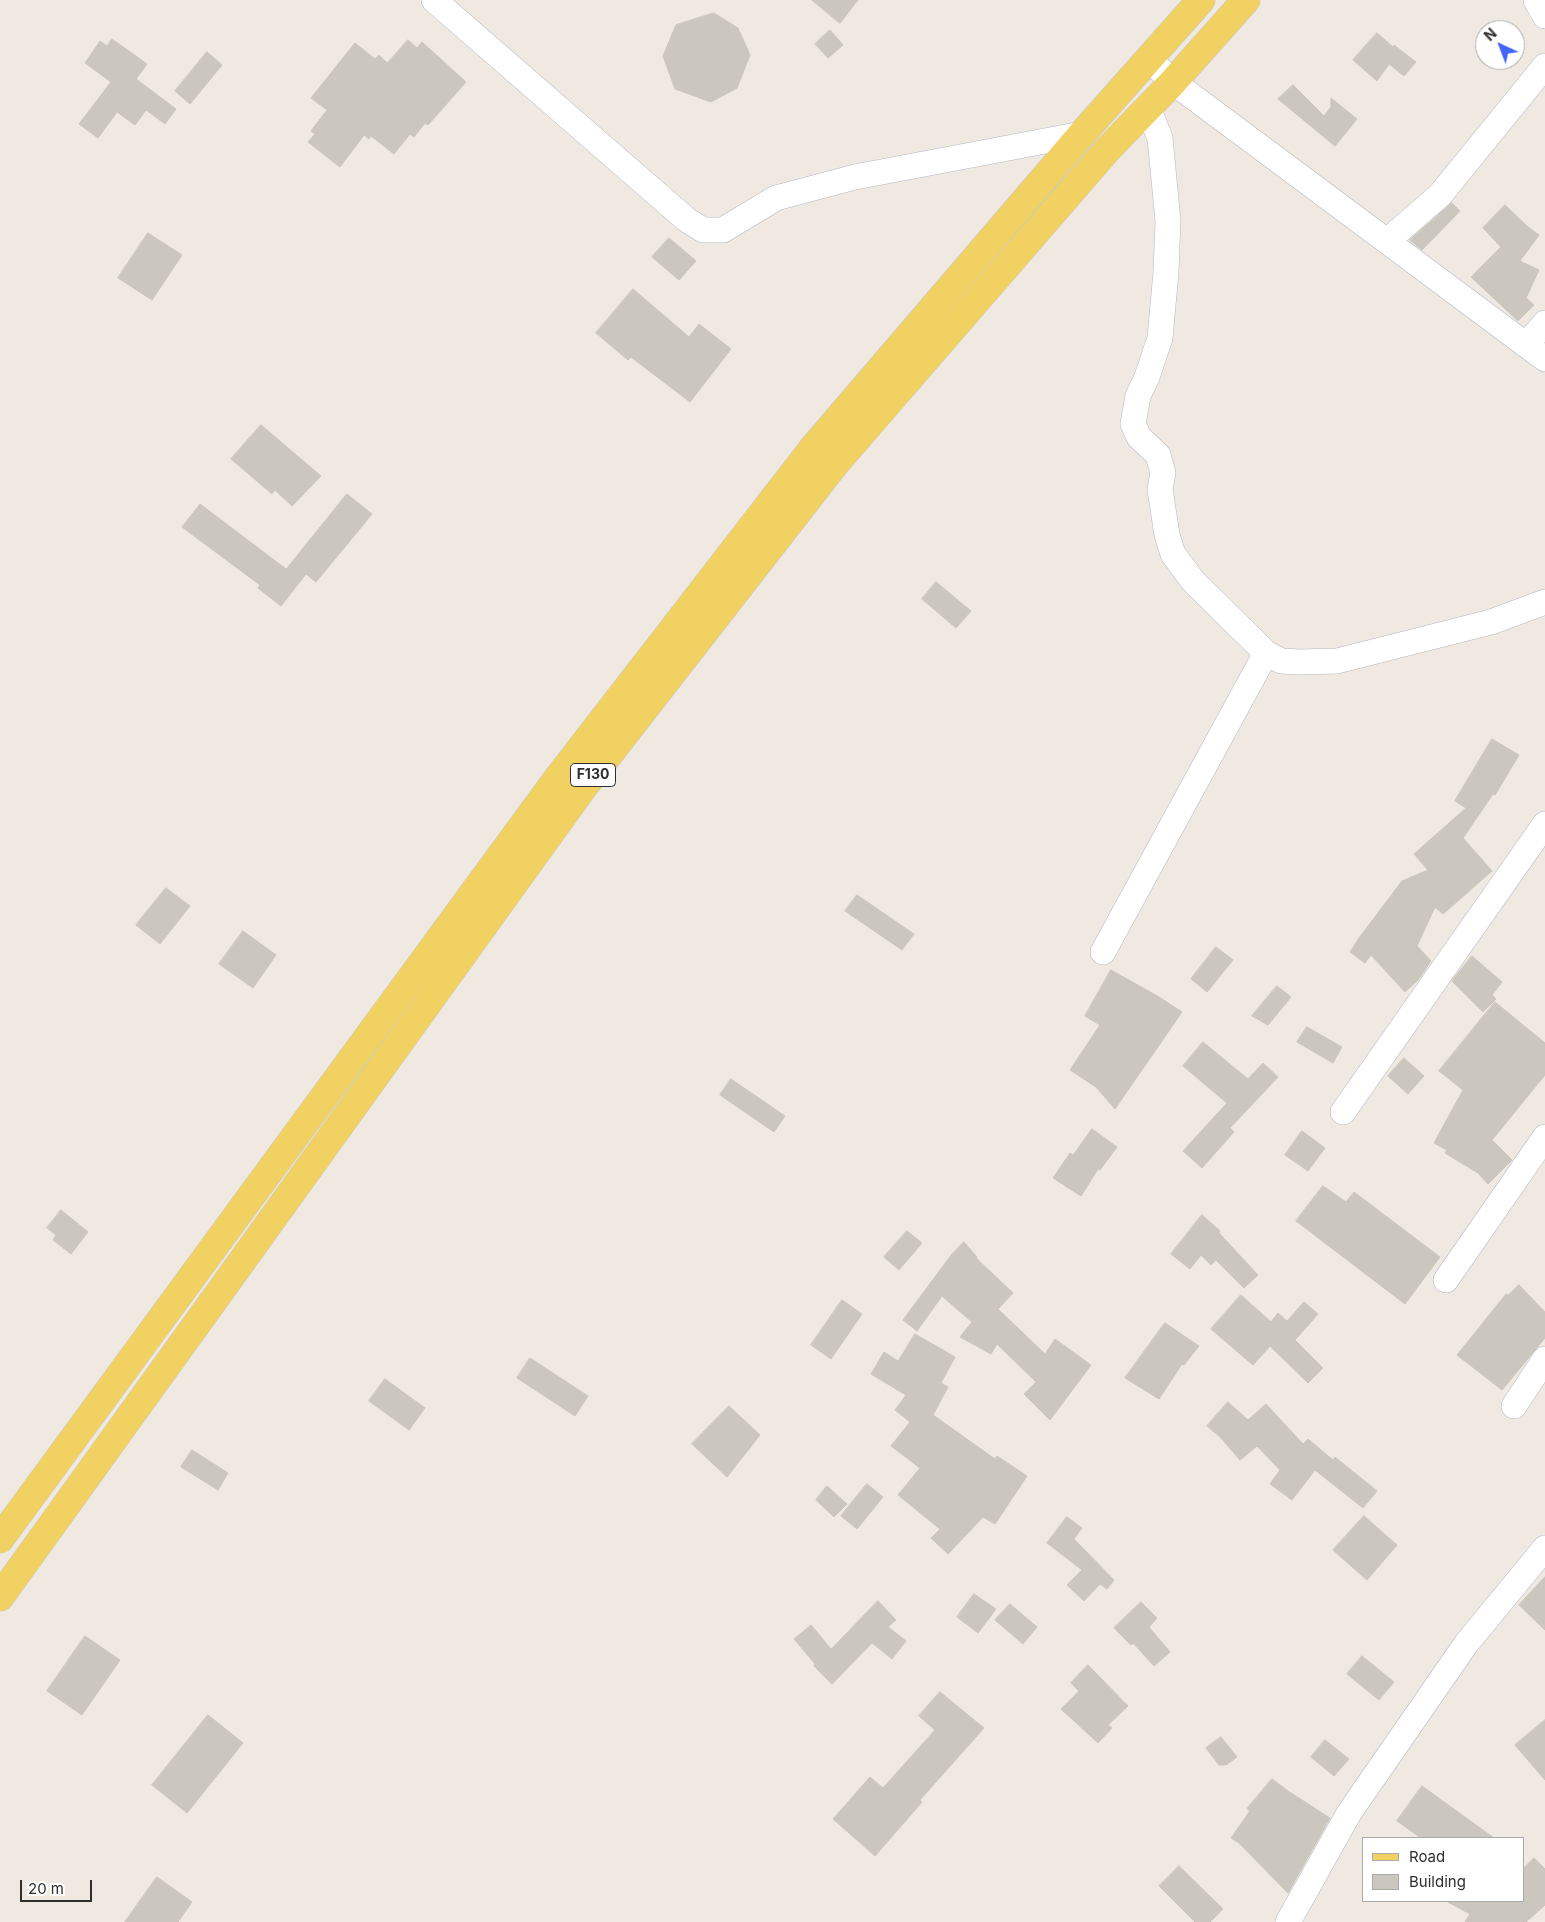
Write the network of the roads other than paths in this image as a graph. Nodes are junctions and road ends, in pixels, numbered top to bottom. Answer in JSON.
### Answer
{"nodes":[{"id":1,"x":434,"y":0,"type":"edge"},
{"id":2,"x":1201,"y":0,"type":"edge"},
{"id":3,"x":1246,"y":0,"type":"edge"},
{"id":4,"x":1536,"y":0,"type":"edge"},
{"id":5,"x":1545,"y":16,"type":"edge"},
{"id":6,"x":1148,"y":58,"type":"junction"},
{"id":7,"x":1545,"y":66,"type":"edge"},
{"id":8,"x":1173,"y":82,"type":"junction"},
{"id":9,"x":1148,"y":108,"type":"junction"},
{"id":10,"x":1082,"y":134,"type":"junction"},
{"id":11,"x":1387,"y":241,"type":"junction"},
{"id":12,"x":1545,"y":323,"type":"edge"},
{"id":13,"x":1536,"y":352,"type":"edge"},
{"id":14,"x":1545,"y":602,"type":"edge"},
{"id":15,"x":1266,"y":653,"type":"junction"},
{"id":16,"x":1545,"y":824,"type":"edge"},
{"id":17,"x":1103,"y":952,"type":"dead end"},
{"id":18,"x":1342,"y":1112,"type":"dead end"},
{"id":19,"x":1545,"y":1137,"type":"edge"},
{"id":20,"x":1446,"y":1280,"type":"dead end"},
{"id":21,"x":1545,"y":1360,"type":"edge"},
{"id":22,"x":1514,"y":1406,"type":"dead end"},
{"id":23,"x":0,"y":1539,"type":"edge"},
{"id":24,"x":1545,"y":1548,"type":"edge"},
{"id":25,"x":0,"y":1597,"type":"edge"},
{"id":26,"x":1288,"y":1922,"type":"edge"}],
"edges":[{"from":1,"to":10,"type":"street"},
{"from":2,"to":6,"type":"main road","number":"F130"},
{"from":3,"to":8,"type":"main road","number":"F130"},
{"from":4,"to":5,"type":"street"},
{"from":6,"to":8,"type":"street"},
{"from":6,"to":10,"type":"main road","number":"F130"},
{"from":7,"to":11,"type":"street"},
{"from":8,"to":9,"type":"main road","number":"F130"},
{"from":8,"to":11,"type":"street"},
{"from":9,"to":15,"type":"street"},
{"from":9,"to":25,"type":"main road","number":"F130"},
{"from":10,"to":23,"type":"main road","number":"F130"},
{"from":11,"to":13,"type":"street"},
{"from":12,"to":13,"type":"street"},
{"from":14,"to":15,"type":"street"},
{"from":15,"to":17,"type":"street"},
{"from":16,"to":18,"type":"street"},
{"from":19,"to":20,"type":"street"},
{"from":21,"to":22,"type":"street"},
{"from":24,"to":26,"type":"street"}]}
